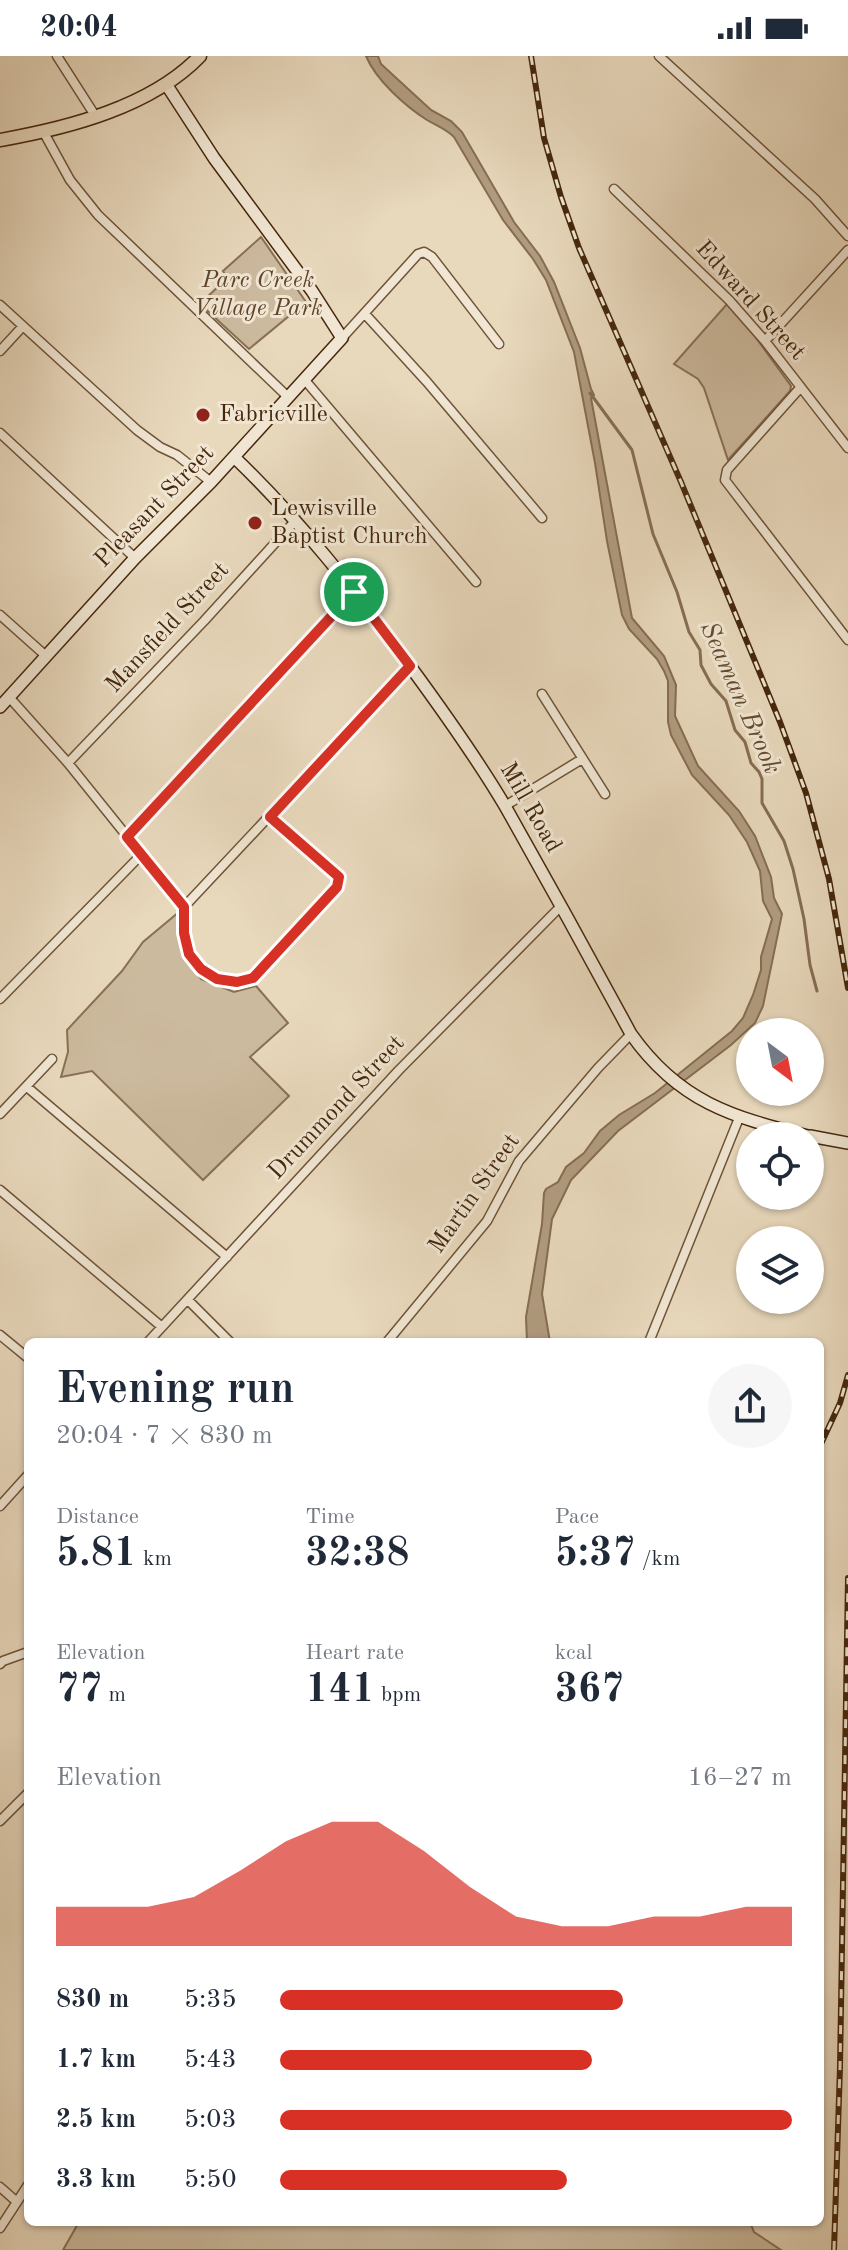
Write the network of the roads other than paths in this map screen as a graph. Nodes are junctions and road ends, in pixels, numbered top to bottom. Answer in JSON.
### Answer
{"nodes":[{"id":1,"x":57,"y":56,"type":"edge"},
{"id":2,"x":200,"y":56,"type":"edge"},
{"id":3,"x":659,"y":56,"type":"edge"},
{"id":4,"x":166,"y":84,"type":"junction"},
{"id":5,"x":96,"y":117,"type":"junction"},
{"id":6,"x":43,"y":131,"type":"junction"},
{"id":7,"x":0,"y":140,"type":"edge"},
{"id":8,"x":614,"y":189,"type":"dead end"},
{"id":9,"x":848,"y":236,"type":"edge"},
{"id":10,"x":848,"y":250,"type":"edge"},
{"id":11,"x":0,"y":305,"type":"edge"},
{"id":12,"x":365,"y":314,"type":"junction"},
{"id":13,"x":23,"y":326,"type":"junction"},
{"id":14,"x":342,"y":338,"type":"junction"},
{"id":15,"x":765,"y":341,"type":"junction"},
{"id":16,"x":499,"y":344,"type":"dead end"},
{"id":17,"x":0,"y":351,"type":"edge"},
{"id":18,"x":304,"y":379,"type":"junction"},
{"id":19,"x":800,"y":388,"type":"junction"},
{"id":20,"x":288,"y":397,"type":"junction"},
{"id":21,"x":0,"y":433,"type":"edge"},
{"id":22,"x":848,"y":448,"type":"edge"},
{"id":23,"x":234,"y":457,"type":"junction"},
{"id":24,"x":211,"y":482,"type":"junction"},
{"id":25,"x":542,"y":518,"type":"dead end"},
{"id":26,"x":296,"y":520,"type":"junction"},
{"id":27,"x":135,"y":558,"type":"junction"},
{"id":28,"x":476,"y":582,"type":"dead end"},
{"id":29,"x":354,"y":592,"type":"junction"},
{"id":30,"x":0,"y":615,"type":"edge"},
{"id":31,"x":848,"y":640,"type":"edge"},
{"id":32,"x":46,"y":656,"type":"junction"},
{"id":33,"x":410,"y":666,"type":"junction"},
{"id":34,"x":542,"y":694,"type":"dead end"},
{"id":35,"x":9,"y":697,"type":"junction"},
{"id":36,"x":0,"y":707,"type":"edge"},
{"id":37,"x":582,"y":759,"type":"junction"},
{"id":38,"x":68,"y":763,"type":"junction"},
{"id":39,"x":605,"y":794,"type":"dead end"},
{"id":40,"x":505,"y":806,"type":"junction"},
{"id":41,"x":270,"y":817,"type":"junction"},
{"id":42,"x":127,"y":837,"type":"junction"},
{"id":43,"x":142,"y":854,"type":"junction"},
{"id":44,"x":561,"y":906,"type":"junction"},
{"id":45,"x":184,"y":907,"type":"junction"},
{"id":46,"x":0,"y":999,"type":"edge"},
{"id":47,"x":631,"y":1034,"type":"junction"},
{"id":48,"x":52,"y":1059,"type":"dead end"},
{"id":49,"x":27,"y":1087,"type":"junction"},
{"id":50,"x":0,"y":1114,"type":"edge"},
{"id":51,"x":739,"y":1118,"type":"junction"},
{"id":52,"x":755,"y":1122,"type":"edge"},
{"id":53,"x":824,"y":1139,"type":"edge"},
{"id":54,"x":848,"y":1143,"type":"edge"},
{"id":55,"x":0,"y":1190,"type":"edge"},
{"id":56,"x":227,"y":1257,"type":"junction"},
{"id":57,"x":188,"y":1300,"type":"junction"},
{"id":58,"x":162,"y":1327,"type":"junction"},
{"id":59,"x":0,"y":1335,"type":"edge"},
{"id":60,"x":152,"y":1338,"type":"edge"},
{"id":61,"x":226,"y":1338,"type":"edge"},
{"id":62,"x":390,"y":1338,"type":"edge"},
{"id":63,"x":651,"y":1338,"type":"edge"},
{"id":64,"x":24,"y":1355,"type":"edge"},
{"id":65,"x":24,"y":1479,"type":"edge"},
{"id":66,"x":0,"y":1506,"type":"edge"},
{"id":67,"x":24,"y":1653,"type":"edge"},
{"id":68,"x":0,"y":1664,"type":"edge"},
{"id":69,"x":24,"y":1797,"type":"edge"},
{"id":70,"x":0,"y":1821,"type":"edge"},
{"id":71,"x":0,"y":2187,"type":"edge"},
{"id":72,"x":24,"y":2191,"type":"edge"},
{"id":73,"x":17,"y":2202,"type":"junction"},
{"id":74,"x":1,"y":2225,"type":"edge"}],
"edges":[{"from":1,"to":5,"type":"street"},
{"from":2,"to":4,"type":"main road"},
{"from":3,"to":9,"type":"street"},
{"from":4,"to":5,"type":"main road"},
{"from":4,"to":14,"type":"street"},
{"from":5,"to":6,"type":"main road"},
{"from":6,"to":7,"type":"main road"},
{"from":6,"to":20,"type":"street"},
{"from":8,"to":15,"type":"street","name":"Edward Street"},
{"from":10,"to":15,"type":"street"},
{"from":11,"to":13,"type":"street"},
{"from":12,"to":14,"type":"street","name":"Pleasant Street"},
{"from":12,"to":16,"type":"street","name":"Pleasant Street"},
{"from":12,"to":25,"type":"street"},
{"from":13,"to":17,"type":"street"},
{"from":13,"to":24,"type":"street"},
{"from":14,"to":18,"type":"street","name":"Pleasant Street"},
{"from":15,"to":19,"type":"street","name":"Edward Street"},
{"from":18,"to":20,"type":"street","name":"Pleasant Street"},
{"from":18,"to":28,"type":"street"},
{"from":19,"to":22,"type":"street","name":"Edward Street"},
{"from":19,"to":31,"type":"street"},
{"from":20,"to":23,"type":"street","name":"Pleasant Street"},
{"from":21,"to":27,"type":"street"},
{"from":23,"to":24,"type":"street","name":"Pleasant Street"},
{"from":23,"to":26,"type":"street","name":"Mill Road"},
{"from":24,"to":27,"type":"street","name":"Pleasant Street"},
{"from":26,"to":29,"type":"street","name":"Mill Road"},
{"from":26,"to":38,"type":"street","name":"Mansfield Street"},
{"from":27,"to":32,"type":"street","name":"Pleasant Street"},
{"from":29,"to":33,"type":"street","name":"Mill Road"},
{"from":29,"to":42,"type":"street"},
{"from":30,"to":32,"type":"street"},
{"from":32,"to":35,"type":"street","name":"Pleasant Street"},
{"from":33,"to":40,"type":"street","name":"Mill Road"},
{"from":33,"to":41,"type":"street"},
{"from":34,"to":37,"type":"street"},
{"from":35,"to":36,"type":"street","name":"Pleasant Street"},
{"from":35,"to":38,"type":"street"},
{"from":37,"to":39,"type":"street"},
{"from":37,"to":40,"type":"street"},
{"from":38,"to":42,"type":"street"},
{"from":40,"to":44,"type":"street","name":"Mill Road"},
{"from":41,"to":45,"type":"street"},
{"from":41,"to":45,"type":"street"},
{"from":42,"to":43,"type":"street"},
{"from":43,"to":45,"type":"street"},
{"from":43,"to":46,"type":"street"},
{"from":44,"to":47,"type":"street","name":"Mill Road"},
{"from":44,"to":56,"type":"street","name":"Drummond Street"},
{"from":47,"to":51,"type":"street","name":"Mill Road"},
{"from":47,"to":62,"type":"street","name":"Martin Street"},
{"from":48,"to":49,"type":"street"},
{"from":49,"to":50,"type":"street"},
{"from":49,"to":56,"type":"street"},
{"from":51,"to":52,"type":"street","name":"Mill Road"},
{"from":51,"to":63,"type":"street"},
{"from":53,"to":54,"type":"street","name":"Mill Road"},
{"from":55,"to":58,"type":"street"},
{"from":56,"to":57,"type":"street","name":"Drummond Street"},
{"from":57,"to":58,"type":"street","name":"Drummond Street"},
{"from":57,"to":61,"type":"street"},
{"from":58,"to":60,"type":"street","name":"Drummond Street"},
{"from":59,"to":64,"type":"street"},
{"from":65,"to":66,"type":"street"},
{"from":67,"to":68,"type":"street"},
{"from":69,"to":70,"type":"street"},
{"from":71,"to":73,"type":"street"},
{"from":72,"to":73,"type":"street"},
{"from":73,"to":74,"type":"street"}]}
